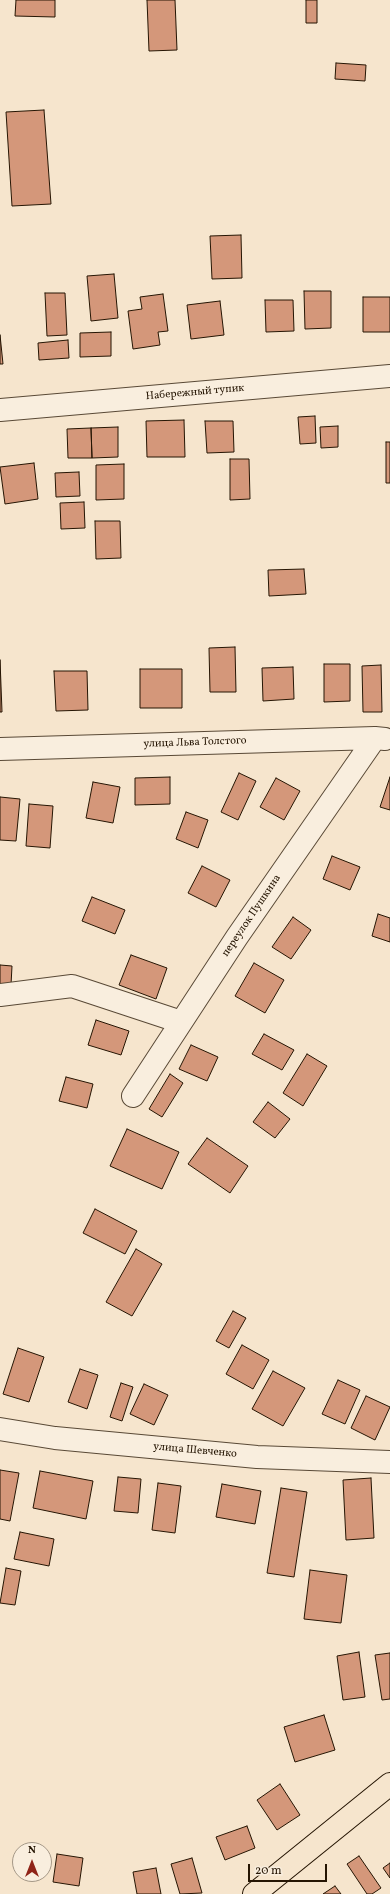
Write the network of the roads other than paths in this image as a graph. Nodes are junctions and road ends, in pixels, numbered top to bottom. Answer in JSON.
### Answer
{"nodes":[{"id":1,"x":390,"y":376,"type":"edge"},
{"id":2,"x":0,"y":410,"type":"edge"},
{"id":3,"x":382,"y":739,"type":"edge"},
{"id":4,"x":0,"y":749,"type":"edge"},
{"id":5,"x":0,"y":995,"type":"edge"},
{"id":6,"x":181,"y":1022,"type":"junction"},
{"id":7,"x":133,"y":1096,"type":"dead end"},
{"id":8,"x":0,"y":1429,"type":"edge"},
{"id":9,"x":390,"y":1462,"type":"edge"},
{"id":10,"x":390,"y":1784,"type":"edge"},
{"id":11,"x":254,"y":1894,"type":"edge"}],
"edges":[{"from":1,"to":2,"type":"street","name":"Набережный тупик"},
{"from":3,"to":4,"type":"street","name":"улица Льва Толстого"},
{"from":3,"to":6,"type":"street","name":"переулок Пушкина"},
{"from":5,"to":6,"type":"street"},
{"from":6,"to":7,"type":"street","name":"переулок Пушкина"},
{"from":8,"to":9,"type":"street","name":"улица Шевченко"},
{"from":10,"to":11,"type":"main road"}]}
